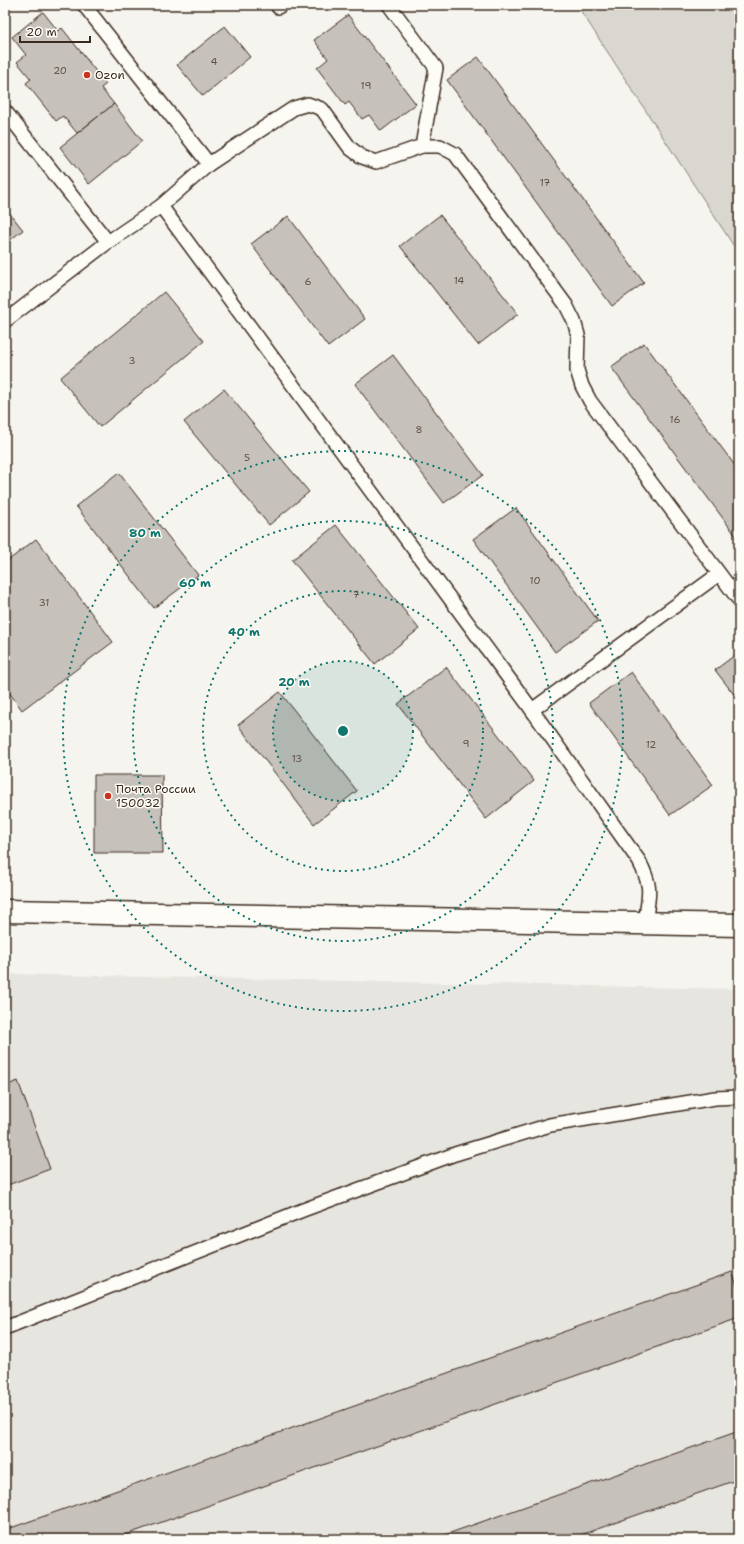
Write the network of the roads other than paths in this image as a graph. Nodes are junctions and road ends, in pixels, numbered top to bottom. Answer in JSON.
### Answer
{"nodes":[{"id":1,"x":84,"y":5,"type":"edge"},
{"id":2,"x":389,"y":5,"type":"edge"},
{"id":3,"x":5,"y":111,"type":"edge"},
{"id":4,"x":422,"y":146,"type":"junction"},
{"id":5,"x":209,"y":164,"type":"junction"},
{"id":6,"x":161,"y":206,"type":"junction"},
{"id":7,"x":108,"y":242,"type":"junction"},
{"id":8,"x":5,"y":321,"type":"edge"},
{"id":9,"x":719,"y":574,"type":"junction"},
{"id":10,"x":739,"y":600,"type":"edge"},
{"id":11,"x":532,"y":710,"type":"junction"},
{"id":12,"x":5,"y":911,"type":"edge"},
{"id":13,"x":645,"y":923,"type":"junction"},
{"id":14,"x":739,"y":924,"type":"edge"},
{"id":15,"x":739,"y":1097,"type":"edge"},
{"id":16,"x":5,"y":1328,"type":"edge"}],
"edges":[{"from":1,"to":5,"type":"lane"},
{"from":2,"to":4,"type":"lane"},
{"from":3,"to":7,"type":"lane"},
{"from":4,"to":5,"type":"lane"},
{"from":4,"to":9,"type":"lane"},
{"from":5,"to":6,"type":"lane"},
{"from":6,"to":7,"type":"lane"},
{"from":6,"to":11,"type":"lane"},
{"from":7,"to":8,"type":"lane"},
{"from":9,"to":10,"type":"lane"},
{"from":9,"to":11,"type":"lane"},
{"from":11,"to":13,"type":"lane"},
{"from":12,"to":13,"type":"street"},
{"from":13,"to":14,"type":"street"},
{"from":15,"to":16,"type":"lane"}]}
